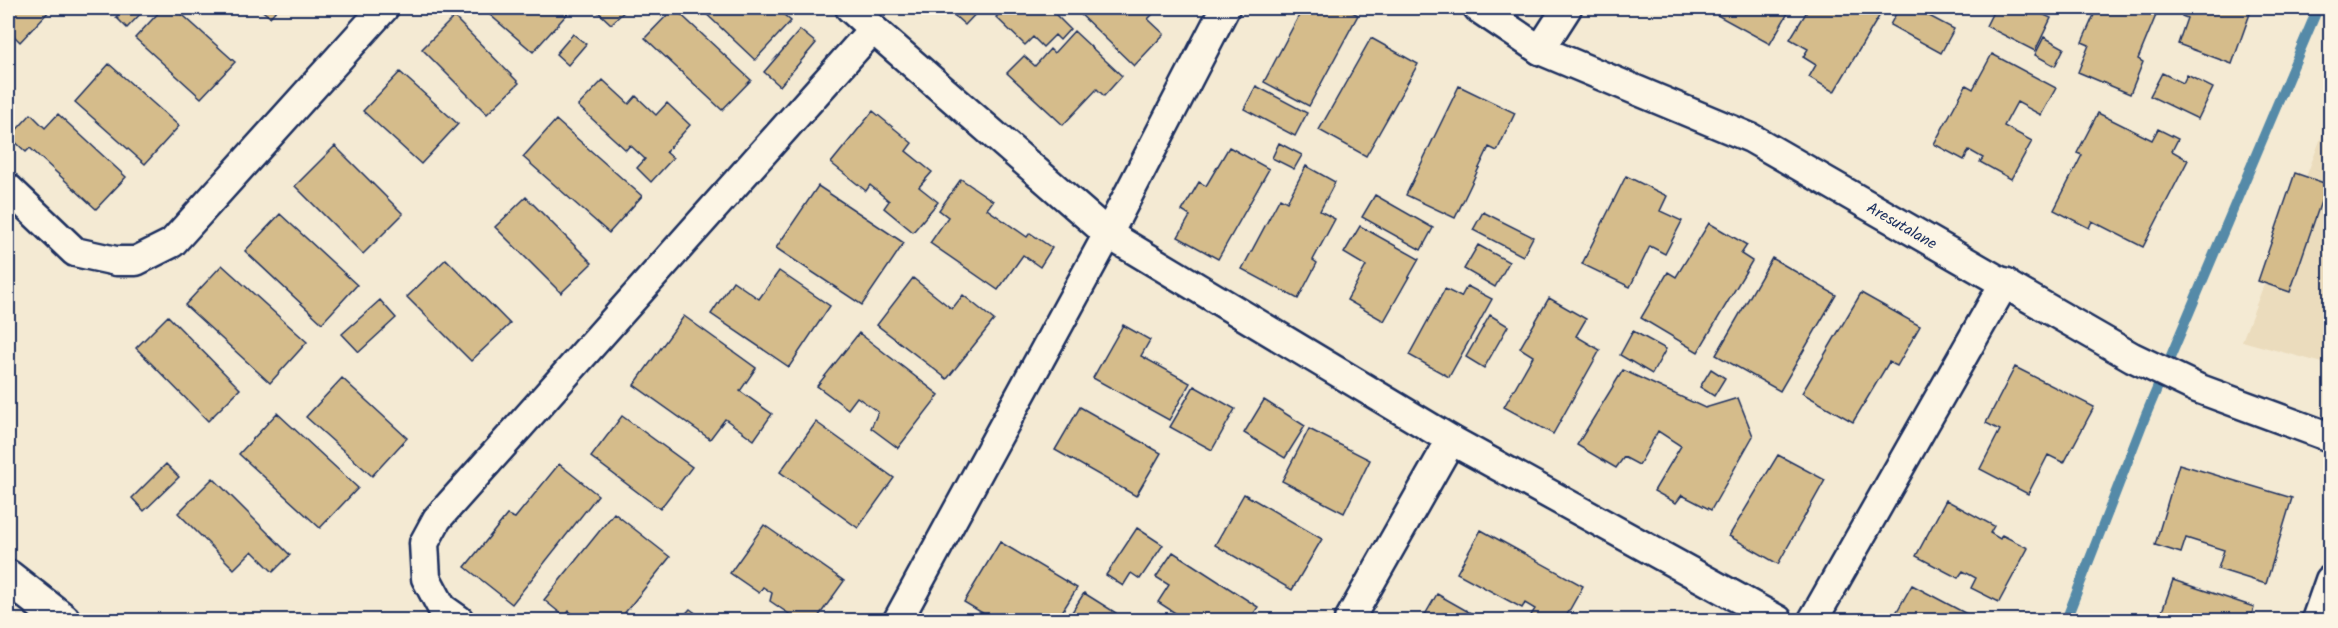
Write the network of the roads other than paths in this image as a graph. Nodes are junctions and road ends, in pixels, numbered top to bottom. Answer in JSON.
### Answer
{"nodes":[{"id":1,"x":384,"y":8,"type":"edge"},
{"id":2,"x":850,"y":8,"type":"edge"},
{"id":3,"x":1225,"y":8,"type":"edge"},
{"id":4,"x":1479,"y":8,"type":"edge"},
{"id":5,"x":1568,"y":8,"type":"edge"},
{"id":6,"x":873,"y":30,"type":"junction"},
{"id":7,"x":1540,"y":50,"type":"junction"},
{"id":8,"x":8,"y":189,"type":"edge"},
{"id":9,"x":1108,"y":234,"type":"junction"},
{"id":10,"x":2005,"y":282,"type":"junction"},
{"id":11,"x":2331,"y":437,"type":"edge"},
{"id":12,"x":1450,"y":441,"type":"junction"},
{"id":13,"x":8,"y":577,"type":"edge"},
{"id":14,"x":2331,"y":580,"type":"edge"},
{"id":15,"x":63,"y":621,"type":"edge"},
{"id":16,"x":459,"y":621,"type":"edge"},
{"id":17,"x":898,"y":621,"type":"edge"},
{"id":18,"x":1349,"y":621,"type":"edge"},
{"id":19,"x":1778,"y":621,"type":"edge"},
{"id":20,"x":1813,"y":621,"type":"edge"},
{"id":21,"x":2316,"y":621,"type":"edge"}],
"edges":[{"from":1,"to":8,"type":"street"},
{"from":2,"to":6,"type":"street"},
{"from":3,"to":9,"type":"street"},
{"from":4,"to":7,"type":"street","name":"Aresutalane"},
{"from":5,"to":7,"type":"street"},
{"from":6,"to":9,"type":"street"},
{"from":6,"to":16,"type":"street"},
{"from":7,"to":10,"type":"street","name":"Aresutalane"},
{"from":9,"to":12,"type":"street"},
{"from":9,"to":17,"type":"street"},
{"from":10,"to":11,"type":"street","name":"Aresutalane"},
{"from":10,"to":20,"type":"street"},
{"from":12,"to":18,"type":"street"},
{"from":12,"to":19,"type":"street"},
{"from":13,"to":15,"type":"main road"},
{"from":14,"to":21,"type":"street"}]}
